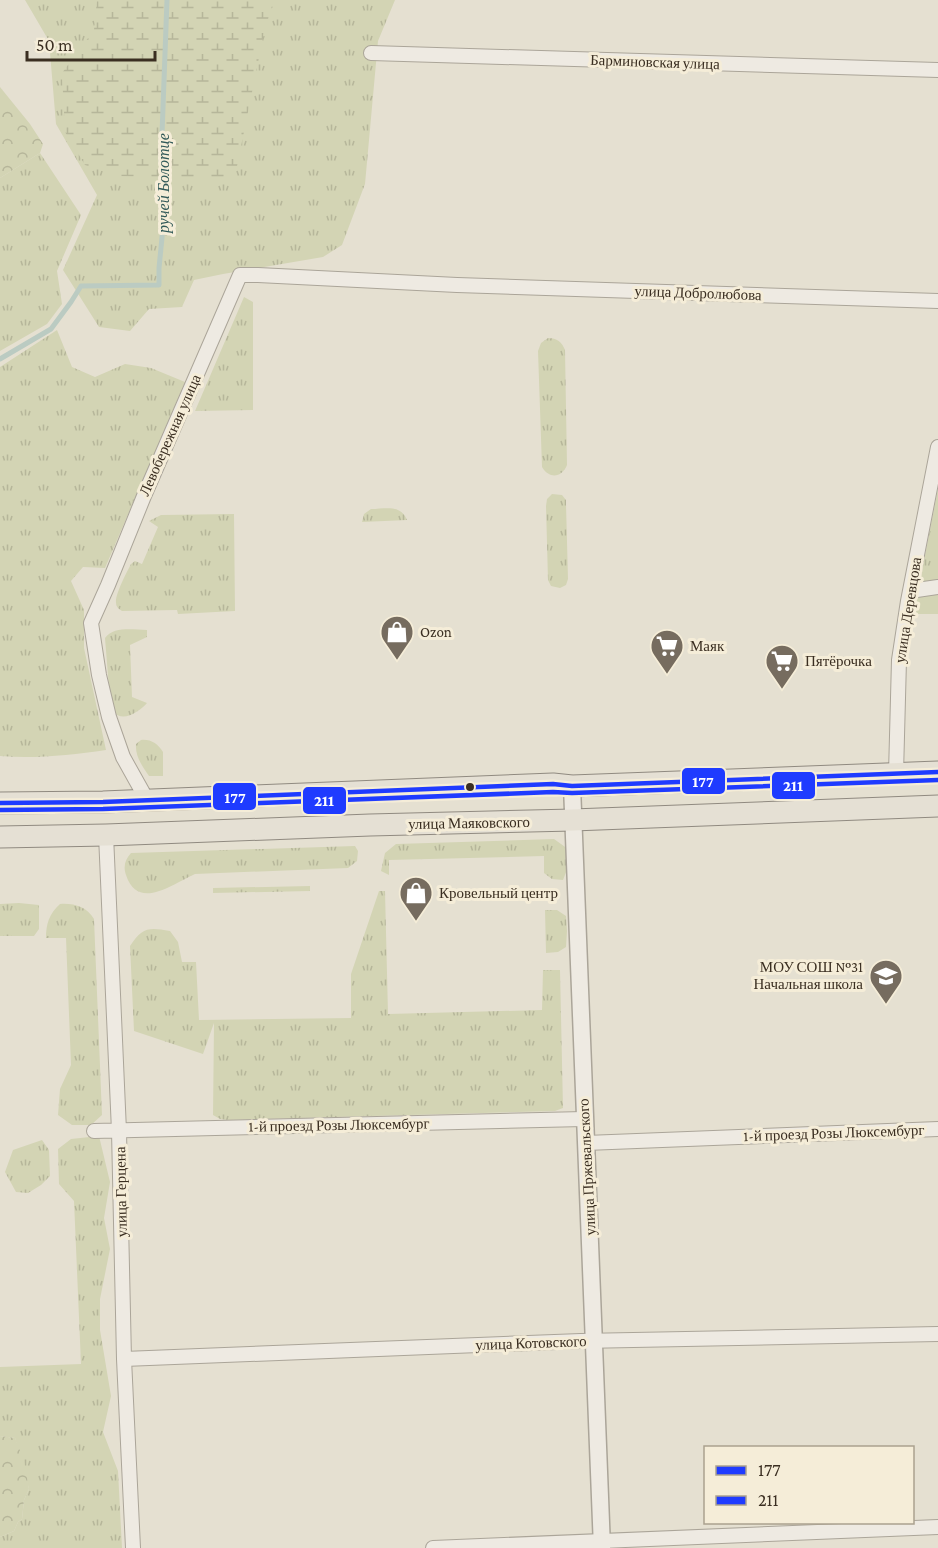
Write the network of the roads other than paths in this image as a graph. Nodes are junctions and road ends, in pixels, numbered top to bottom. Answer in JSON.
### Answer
{"nodes":[{"id":1,"x":371,"y":53,"type":"dead end"},
{"id":2,"x":938,"y":70,"type":"edge"},
{"id":3,"x":457,"y":285,"type":"joint"},
{"id":4,"x":938,"y":302,"type":"edge"},
{"id":5,"x":938,"y":447,"type":"edge"},
{"id":6,"x":938,"y":587,"type":"edge"},
{"id":7,"x":910,"y":591,"type":"junction"},
{"id":8,"x":938,"y":772,"type":"edge"},
{"id":9,"x":896,"y":774,"type":"junction"},
{"id":10,"x":572,"y":786,"type":"junction"},
{"id":11,"x":147,"y":801,"type":"junction"},
{"id":12,"x":0,"y":803,"type":"edge"},
{"id":13,"x":938,"y":806,"type":"edge"},
{"id":14,"x":573,"y":820,"type":"junction"},
{"id":15,"x":106,"y":835,"type":"junction"},
{"id":16,"x":0,"y":837,"type":"edge"},
{"id":17,"x":584,"y":1119,"type":"junction"},
{"id":18,"x":938,"y":1130,"type":"edge"},
{"id":19,"x":94,"y":1131,"type":"dead end"},
{"id":20,"x":120,"y":1131,"type":"junction"},
{"id":21,"x":586,"y":1143,"type":"junction"},
{"id":22,"x":938,"y":1334,"type":"edge"},
{"id":23,"x":594,"y":1341,"type":"junction"},
{"id":24,"x":124,"y":1359,"type":"junction"},
{"id":25,"x":938,"y":1527,"type":"edge"},
{"id":26,"x":602,"y":1545,"type":"edge"},
{"id":27,"x":133,"y":1548,"type":"edge"},
{"id":28,"x":434,"y":1548,"type":"edge"}],
"edges":[{"from":1,"to":2,"type":"street","name":"Барминовская улица"},
{"from":3,"to":4,"type":"street","name":"улица Добролюбова"},
{"from":3,"to":11,"type":"street","name":"Левобережная улица"},
{"from":5,"to":7,"type":"street","name":"улица Деревцова"},
{"from":6,"to":7,"type":"street"},
{"from":7,"to":9,"type":"street","name":"улица Деревцова"},
{"from":8,"to":9,"type":"main road"},
{"from":9,"to":10,"type":"main road"},
{"from":10,"to":11,"type":"main road"},
{"from":10,"to":14,"type":"street","name":"улица Пржевальского"},
{"from":11,"to":12,"type":"main road"},
{"from":13,"to":14,"type":"main road","name":"улица Маяковского"},
{"from":14,"to":15,"type":"main road","name":"улица Маяковского"},
{"from":14,"to":17,"type":"street","name":"улица Пржевальского"},
{"from":15,"to":16,"type":"main road","name":"улица Маяковского"},
{"from":15,"to":20,"type":"street","name":"улица Герцена"},
{"from":17,"to":20,"type":"street","name":"1-й проезд Розы Люксембург"},
{"from":17,"to":21,"type":"street","name":"улица Пржевальского"},
{"from":18,"to":21,"type":"street","name":"1-й проезд Розы Люксембург"},
{"from":19,"to":20,"type":"street","name":"1-й проезд Розы Люксембург"},
{"from":20,"to":24,"type":"street","name":"улица Герцена"},
{"from":21,"to":23,"type":"street","name":"улица Пржевальского"},
{"from":22,"to":23,"type":"street","name":"улица Котовского"},
{"from":23,"to":24,"type":"street","name":"улица Котовского"},
{"from":23,"to":26,"type":"street","name":"улица Пржевальского"},
{"from":24,"to":27,"type":"street","name":"улица Герцена"},
{"from":25,"to":26,"type":"street"},
{"from":26,"to":28,"type":"street"}]}
